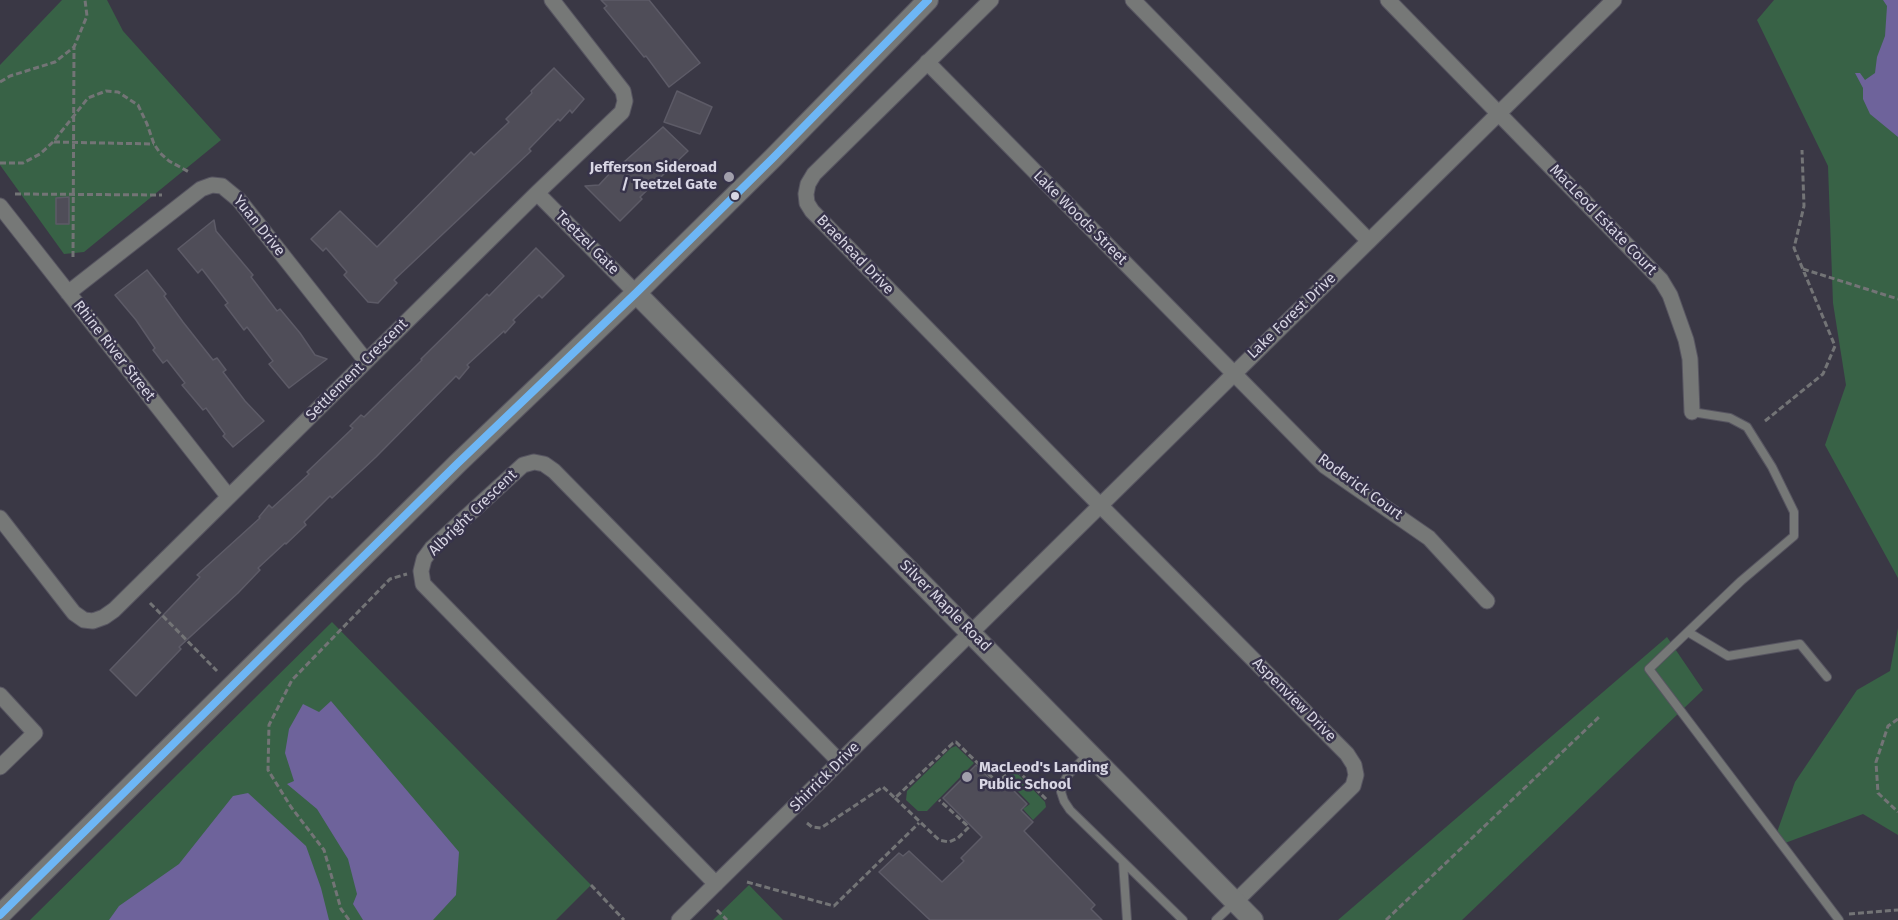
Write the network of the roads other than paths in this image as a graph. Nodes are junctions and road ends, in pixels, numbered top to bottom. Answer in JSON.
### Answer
{"nodes":[{"id":1,"x":552,"y":0,"type":"edge"},
{"id":2,"x":928,"y":0,"type":"edge"},
{"id":3,"x":991,"y":0,"type":"edge"},
{"id":4,"x":1133,"y":0,"type":"edge"},
{"id":5,"x":1388,"y":0,"type":"edge"},
{"id":6,"x":1614,"y":0,"type":"edge"},
{"id":7,"x":927,"y":62,"type":"junction"},
{"id":8,"x":1499,"y":113,"type":"junction"},
{"id":9,"x":537,"y":193,"type":"junction"},
{"id":10,"x":0,"y":206,"type":"edge"},
{"id":11,"x":1369,"y":241,"type":"junction"},
{"id":12,"x":68,"y":293,"type":"junction"},
{"id":13,"x":636,"y":293,"type":"junction"},
{"id":14,"x":366,"y":361,"type":"junction"},
{"id":15,"x":1233,"y":373,"type":"junction"},
{"id":16,"x":1692,"y":412,"type":"joint"},
{"id":17,"x":228,"y":496,"type":"junction"},
{"id":18,"x":1100,"y":504,"type":"junction"},
{"id":19,"x":0,"y":518,"type":"edge"},
{"id":20,"x":1487,"y":601,"type":"dead end"},
{"id":21,"x":1688,"y":632,"type":"junction"},
{"id":22,"x":971,"y":633,"type":"junction"},
{"id":23,"x":1827,"y":677,"type":"dead end"},
{"id":24,"x":0,"y":695,"type":"edge"},
{"id":25,"x":1089,"y":753,"type":"junction"},
{"id":26,"x":840,"y":762,"type":"junction"},
{"id":27,"x":0,"y":767,"type":"edge"},
{"id":28,"x":1123,"y":862,"type":"junction"},
{"id":29,"x":716,"y":884,"type":"junction"},
{"id":30,"x":1235,"y":902,"type":"junction"},
{"id":31,"x":0,"y":915,"type":"edge"},
{"id":32,"x":1837,"y":918,"type":"edge"},
{"id":33,"x":679,"y":920,"type":"edge"},
{"id":34,"x":1127,"y":920,"type":"edge"},
{"id":35,"x":1183,"y":920,"type":"edge"},
{"id":36,"x":1216,"y":920,"type":"edge"},
{"id":37,"x":1253,"y":920,"type":"edge"}],
"edges":[{"from":1,"to":9,"type":"street","name":"Settlement Crescent"},
{"from":2,"to":13,"type":"street"},
{"from":3,"to":7,"type":"street","name":"Braehead Drive"},
{"from":4,"to":11,"type":"street"},
{"from":5,"to":8,"type":"street","name":"MacLeod Estate Court"},
{"from":6,"to":8,"type":"street","name":"Lake Forest Drive"},
{"from":7,"to":15,"type":"street","name":"Lake Woods Street"},
{"from":7,"to":18,"type":"street","name":"Braehead Drive"},
{"from":8,"to":11,"type":"street","name":"Lake Forest Drive"},
{"from":8,"to":16,"type":"street","name":"MacLeod Estate Court"},
{"from":9,"to":13,"type":"street","name":"Teetzel Gate"},
{"from":9,"to":14,"type":"street","name":"Settlement Crescent"},
{"from":10,"to":12,"type":"street","name":"Rhine River Street"},
{"from":11,"to":15,"type":"street","name":"Lake Forest Drive"},
{"from":12,"to":14,"type":"street","name":"Yuan Drive"},
{"from":12,"to":17,"type":"street","name":"Rhine River Street"},
{"from":13,"to":22,"type":"street","name":"Silver Maple Road"},
{"from":13,"to":31,"type":"street"},
{"from":14,"to":17,"type":"street","name":"Settlement Crescent"},
{"from":15,"to":18,"type":"street","name":"Lake Forest Drive"},
{"from":15,"to":20,"type":"street","name":"Roderick Court"},
{"from":16,"to":21,"type":"lane"},
{"from":17,"to":19,"type":"street","name":"Settlement Crescent"},
{"from":18,"to":22,"type":"street","name":"Lake Forest Drive"},
{"from":18,"to":30,"type":"street","name":"Aspenview Drive"},
{"from":21,"to":23,"type":"lane"},
{"from":21,"to":32,"type":"lane"},
{"from":22,"to":25,"type":"street","name":"Silver Maple Road"},
{"from":22,"to":26,"type":"street","name":"Shirrick Drive"},
{"from":24,"to":27,"type":"street"},
{"from":25,"to":28,"type":"lane"},
{"from":25,"to":30,"type":"street","name":"Silver Maple Road"},
{"from":26,"to":29,"type":"street","name":"Shirrick Drive"},
{"from":26,"to":29,"type":"street","name":"Albright Crescent"},
{"from":28,"to":34,"type":"lane"},
{"from":28,"to":35,"type":"lane"},
{"from":29,"to":33,"type":"street","name":"Shirrick Drive"},
{"from":30,"to":36,"type":"lane"},
{"from":30,"to":37,"type":"street","name":"Silver Maple Road"}]}
